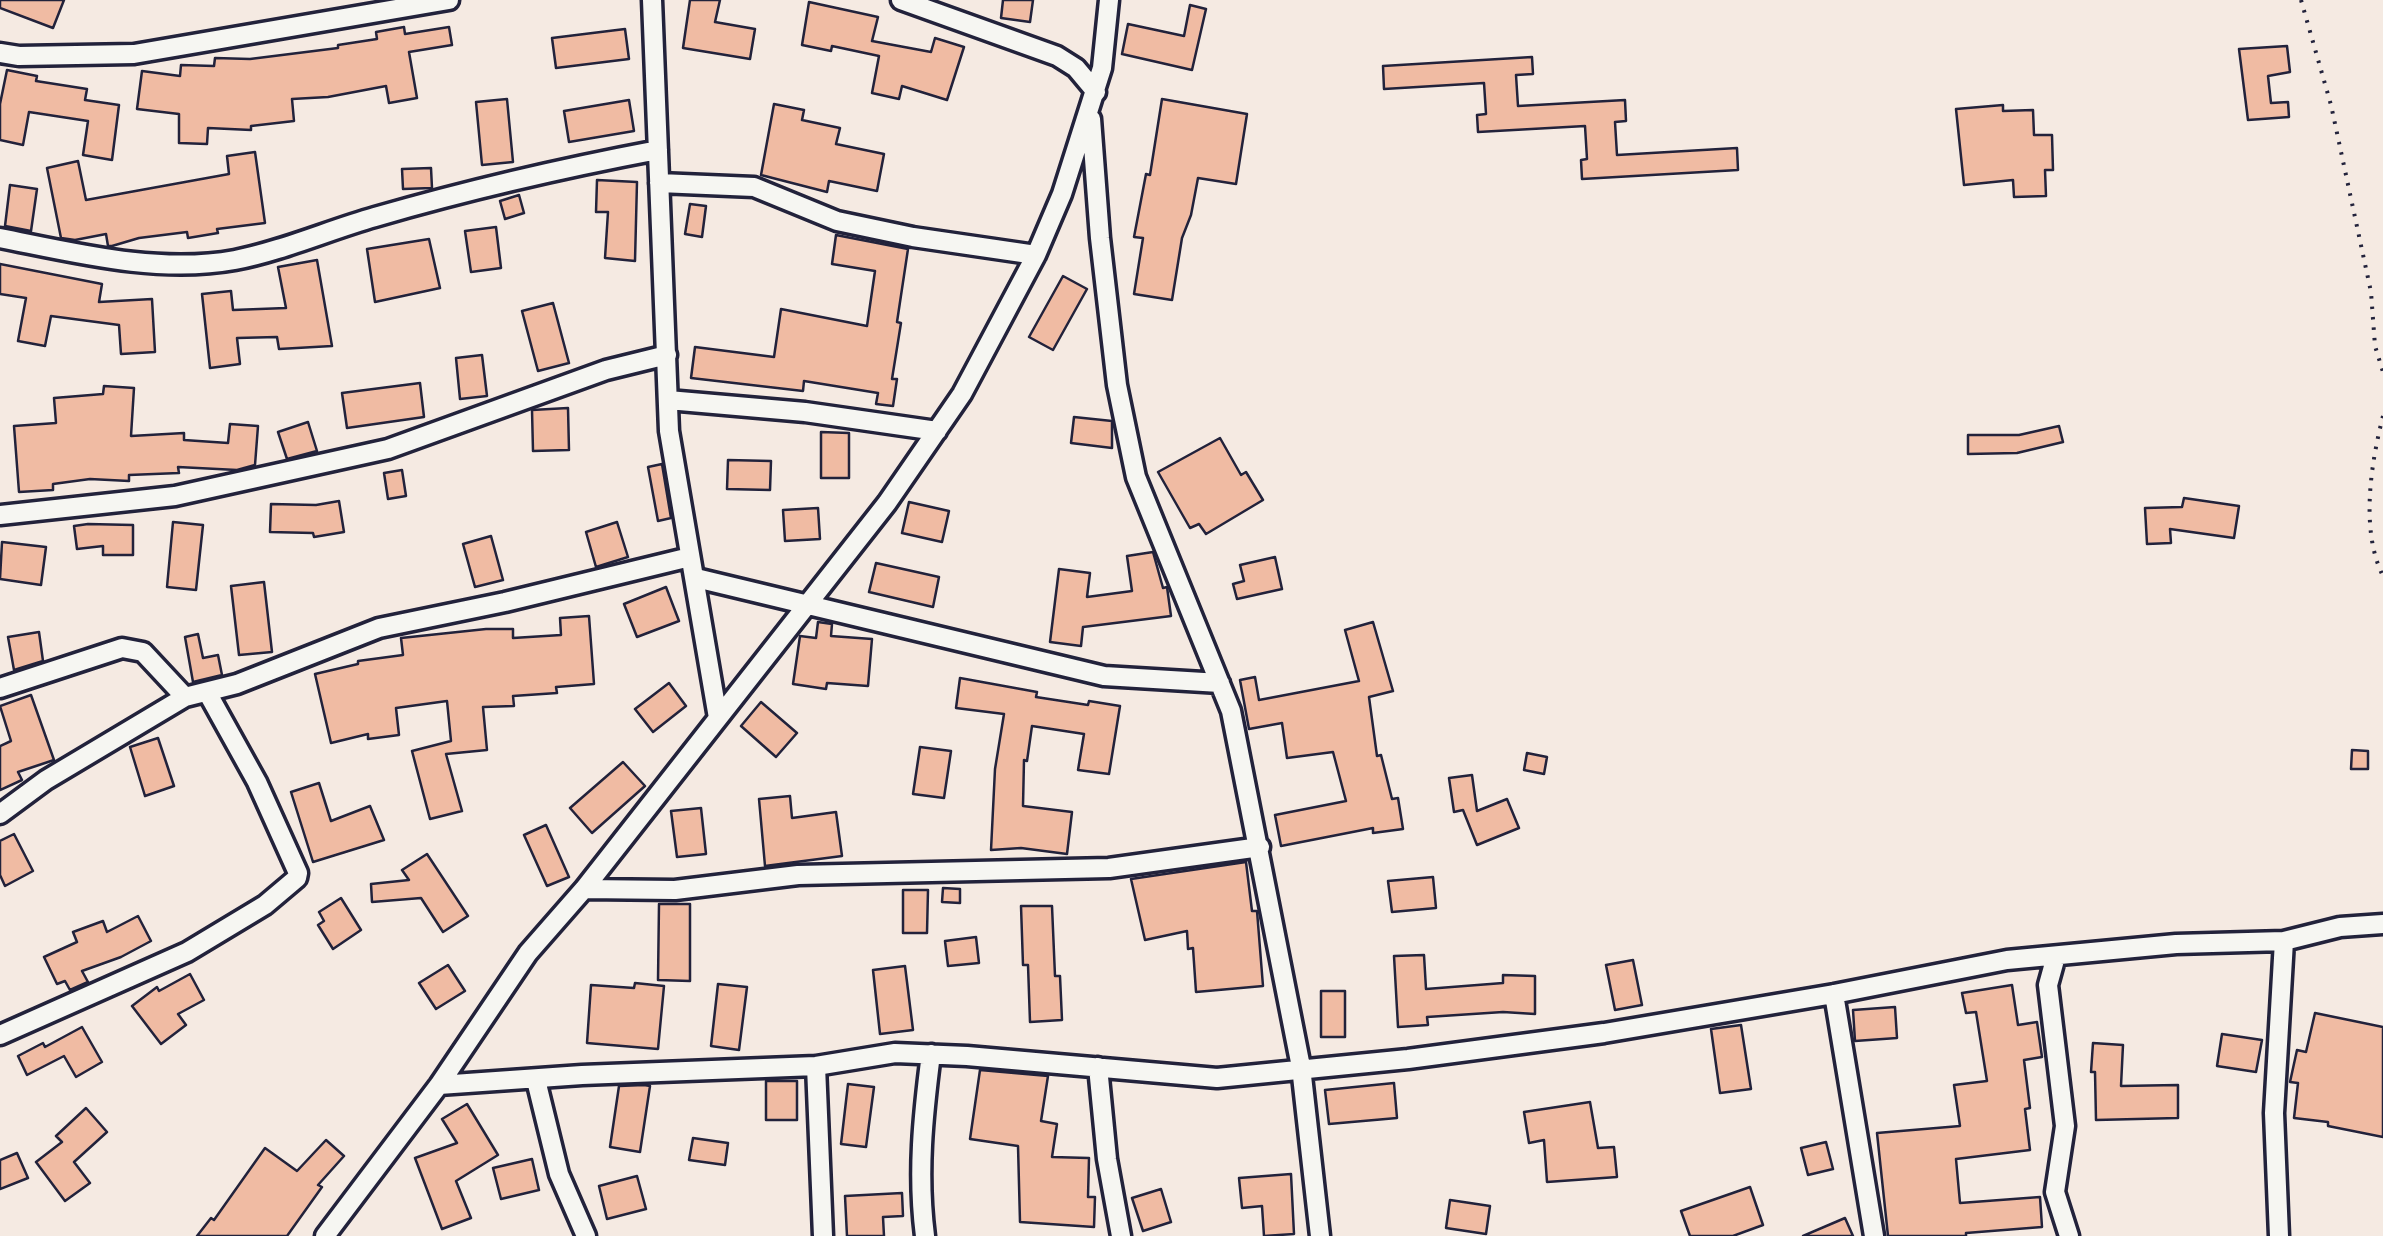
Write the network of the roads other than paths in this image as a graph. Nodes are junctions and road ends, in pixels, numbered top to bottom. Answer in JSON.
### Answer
{"nodes":[{"id":1,"x":450,"y":0,"type":"edge"},
{"id":2,"x":652,"y":0,"type":"edge"},
{"id":3,"x":900,"y":0,"type":"edge"},
{"id":4,"x":1108,"y":0,"type":"edge"},
{"id":5,"x":0,"y":53,"type":"edge"},
{"id":6,"x":1093,"y":100,"type":"junction"},
{"id":7,"x":658,"y":150,"type":"junction"},
{"id":8,"x":660,"y":183,"type":"junction"},
{"id":9,"x":0,"y":238,"type":"edge"},
{"id":10,"x":1036,"y":255,"type":"junction"},
{"id":11,"x":667,"y":355,"type":"junction"},
{"id":12,"x":668,"y":400,"type":"junction"},
{"id":13,"x":937,"y":430,"type":"junction"},
{"id":14,"x":0,"y":516,"type":"edge"},
{"id":15,"x":690,"y":556,"type":"junction"},
{"id":16,"x":696,"y":578,"type":"junction"},
{"id":17,"x":805,"y":606,"type":"junction"},
{"id":18,"x":1220,"y":684,"type":"junction"},
{"id":19,"x":0,"y":688,"type":"edge"},
{"id":20,"x":206,"y":692,"type":"junction"},
{"id":21,"x":185,"y":697,"type":"junction"},
{"id":22,"x":718,"y":718,"type":"junction"},
{"id":23,"x":0,"y":814,"type":"edge"},
{"id":24,"x":1260,"y":846,"type":"junction"},
{"id":25,"x":584,"y":889,"type":"junction"},
{"id":26,"x":2381,"y":926,"type":"edge"},
{"id":27,"x":2284,"y":941,"type":"junction"},
{"id":28,"x":2056,"y":956,"type":"junction"},
{"id":29,"x":1834,"y":994,"type":"junction"},
{"id":30,"x":0,"y":1036,"type":"edge"},
{"id":31,"x":931,"y":1054,"type":"junction"},
{"id":32,"x":816,"y":1066,"type":"junction"},
{"id":33,"x":1098,"y":1066,"type":"junction"},
{"id":34,"x":1302,"y":1067,"type":"junction"},
{"id":35,"x":536,"y":1080,"type":"junction"},
{"id":36,"x":439,"y":1086,"type":"junction"},
{"id":37,"x":325,"y":1236,"type":"edge"},
{"id":38,"x":586,"y":1236,"type":"edge"},
{"id":39,"x":823,"y":1236,"type":"edge"},
{"id":40,"x":925,"y":1236,"type":"edge"},
{"id":41,"x":1121,"y":1236,"type":"edge"},
{"id":42,"x":1320,"y":1236,"type":"edge"},
{"id":43,"x":1874,"y":1236,"type":"edge"},
{"id":44,"x":2069,"y":1236,"type":"edge"},
{"id":45,"x":2279,"y":1236,"type":"edge"}],
"edges":[{"from":1,"to":5,"type":"street"},
{"from":2,"to":7,"type":"street"},
{"from":3,"to":6,"type":"street"},
{"from":4,"to":6,"type":"street"},
{"from":6,"to":10,"type":"street"},
{"from":6,"to":18,"type":"street"},
{"from":7,"to":8,"type":"street"},
{"from":7,"to":9,"type":"street"},
{"from":8,"to":10,"type":"street"},
{"from":8,"to":11,"type":"street"},
{"from":10,"to":13,"type":"street"},
{"from":11,"to":12,"type":"street"},
{"from":11,"to":14,"type":"street"},
{"from":12,"to":13,"type":"street"},
{"from":12,"to":15,"type":"street"},
{"from":13,"to":17,"type":"street"},
{"from":15,"to":16,"type":"street"},
{"from":15,"to":20,"type":"street"},
{"from":16,"to":17,"type":"street"},
{"from":16,"to":22,"type":"street"},
{"from":17,"to":18,"type":"street"},
{"from":17,"to":22,"type":"street"},
{"from":18,"to":24,"type":"street"},
{"from":19,"to":21,"type":"street"},
{"from":20,"to":21,"type":"street"},
{"from":20,"to":30,"type":"street"},
{"from":21,"to":23,"type":"street"},
{"from":22,"to":25,"type":"street"},
{"from":24,"to":25,"type":"street"},
{"from":24,"to":34,"type":"street"},
{"from":25,"to":36,"type":"street"},
{"from":26,"to":27,"type":"street"},
{"from":27,"to":28,"type":"street"},
{"from":27,"to":45,"type":"street"},
{"from":28,"to":29,"type":"street"},
{"from":28,"to":44,"type":"street"},
{"from":29,"to":34,"type":"street"},
{"from":29,"to":43,"type":"street"},
{"from":31,"to":32,"type":"street"},
{"from":31,"to":33,"type":"street"},
{"from":31,"to":40,"type":"street"},
{"from":32,"to":35,"type":"street"},
{"from":32,"to":39,"type":"street"},
{"from":33,"to":34,"type":"street"},
{"from":33,"to":41,"type":"street"},
{"from":34,"to":42,"type":"street"},
{"from":35,"to":36,"type":"street"},
{"from":35,"to":38,"type":"street"},
{"from":36,"to":37,"type":"street"}]}
